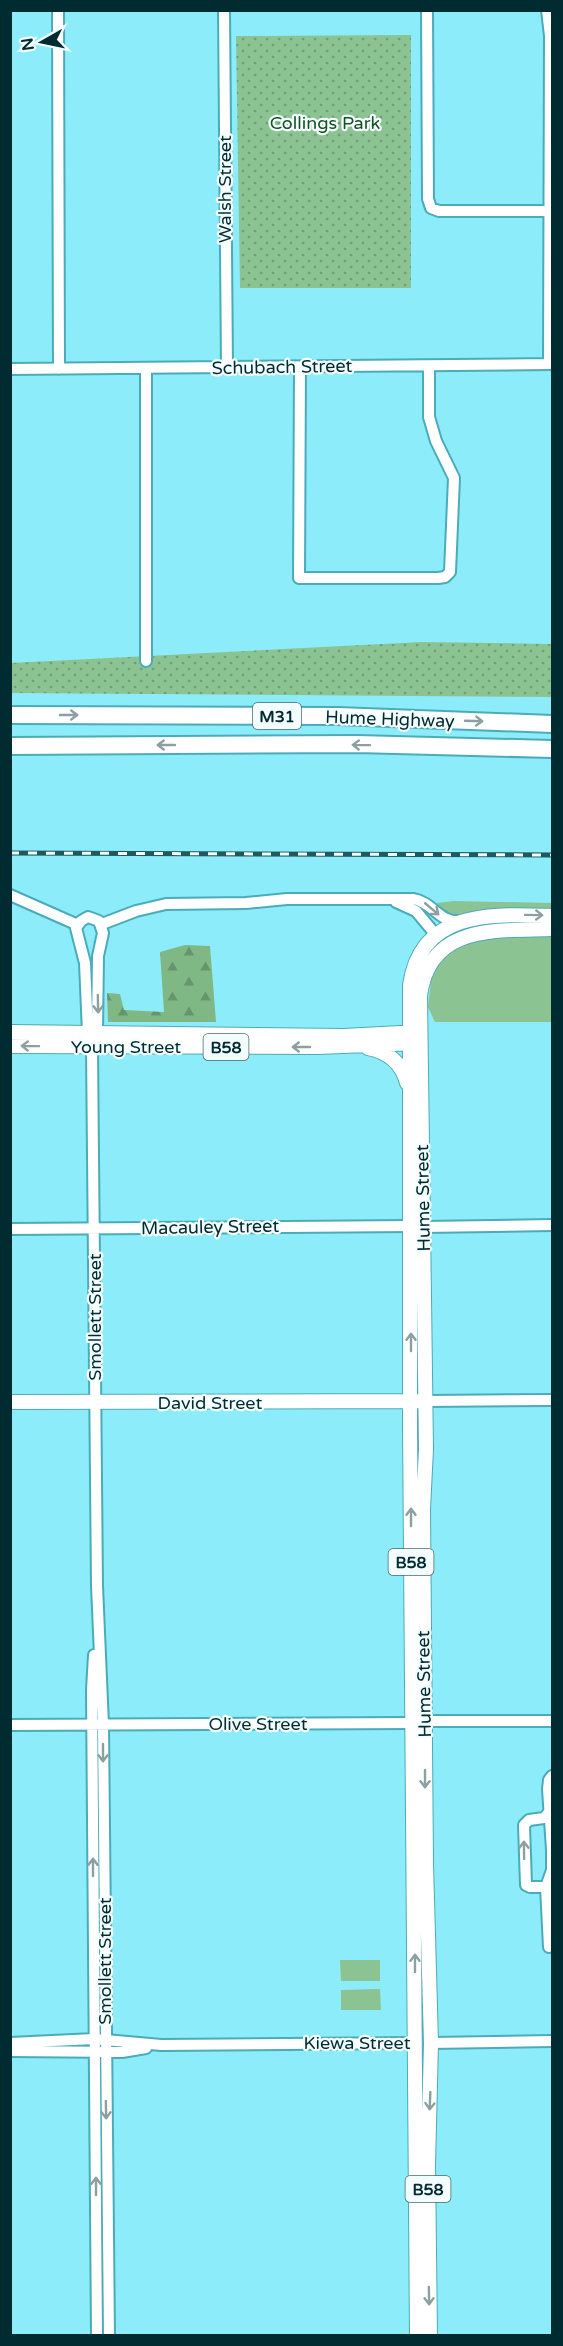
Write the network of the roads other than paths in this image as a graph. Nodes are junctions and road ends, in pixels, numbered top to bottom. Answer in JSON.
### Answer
{"nodes":[{"id":1,"x":58,"y":10,"type":"edge"},
{"id":2,"x":224,"y":10,"type":"edge"},
{"id":3,"x":427,"y":10,"type":"edge"},
{"id":4,"x":547,"y":10,"type":"edge"},
{"id":5,"x":549,"y":211,"type":"junction"},
{"id":6,"x":551,"y":282,"type":"edge"},
{"id":7,"x":551,"y":364,"type":"edge"},
{"id":8,"x":429,"y":366,"type":"junction"},
{"id":9,"x":300,"y":367,"type":"junction"},
{"id":10,"x":227,"y":368,"type":"junction"},
{"id":11,"x":10,"y":369,"type":"edge"},
{"id":12,"x":59,"y":369,"type":"junction"},
{"id":13,"x":146,"y":369,"type":"junction"},
{"id":14,"x":146,"y":661,"type":"dead end"},
{"id":15,"x":10,"y":715,"type":"edge"},
{"id":16,"x":549,"y":724,"type":"edge"},
{"id":17,"x":10,"y":746,"type":"edge"},
{"id":18,"x":552,"y":751,"type":"edge"},
{"id":19,"x":10,"y":894,"type":"edge"},
{"id":20,"x":389,"y":900,"type":"junction"},
{"id":21,"x":552,"y":916,"type":"edge"},
{"id":22,"x":473,"y":918,"type":"junction"},
{"id":23,"x":102,"y":924,"type":"junction"},
{"id":24,"x":78,"y":925,"type":"junction"},
{"id":25,"x":549,"y":929,"type":"edge"},
{"id":26,"x":436,"y":935,"type":"junction"},
{"id":27,"x":80,"y":940,"type":"junction"},
{"id":28,"x":100,"y":940,"type":"junction"},
{"id":29,"x":10,"y":1032,"type":"edge"},
{"id":30,"x":92,"y":1033,"type":"junction"},
{"id":31,"x":416,"y":1038,"type":"junction"},
{"id":32,"x":10,"y":1046,"type":"edge"},
{"id":33,"x":92,"y":1047,"type":"junction"},
{"id":34,"x":360,"y":1047,"type":"junction"},
{"id":35,"x":411,"y":1103,"type":"junction"},
{"id":36,"x":552,"y":1225,"type":"edge"},
{"id":37,"x":417,"y":1226,"type":"junction"},
{"id":38,"x":95,"y":1228,"type":"junction"},
{"id":39,"x":10,"y":1229,"type":"edge"},
{"id":40,"x":552,"y":1400,"type":"edge"},
{"id":41,"x":410,"y":1401,"type":"junction"},
{"id":42,"x":425,"y":1401,"type":"junction"},
{"id":43,"x":10,"y":1402,"type":"edge"},
{"id":44,"x":95,"y":1403,"type":"junction"},
{"id":45,"x":552,"y":1721,"type":"edge"},
{"id":46,"x":419,"y":1722,"type":"junction"},
{"id":47,"x":10,"y":1725,"type":"edge"},
{"id":48,"x":98,"y":1725,"type":"junction"},
{"id":49,"x":552,"y":1776,"type":"edge"},
{"id":50,"x":550,"y":1811,"type":"junction"},
{"id":51,"x":552,"y":1851,"type":"edge"},
{"id":52,"x":546,"y":1887,"type":"junction"},
{"id":53,"x":549,"y":1947,"type":"dead end"},
{"id":54,"x":552,"y":2041,"type":"edge"},
{"id":55,"x":10,"y":2043,"type":"edge"},
{"id":56,"x":415,"y":2043,"type":"junction"},
{"id":57,"x":431,"y":2043,"type":"junction"},
{"id":58,"x":100,"y":2046,"type":"junction"},
{"id":59,"x":10,"y":2051,"type":"edge"},
{"id":60,"x":102,"y":2244,"type":"junction"},
{"id":61,"x":96,"y":2279,"type":"junction"},
{"id":62,"x":108,"y":2279,"type":"junction"},
{"id":63,"x":97,"y":2336,"type":"edge"},
{"id":64,"x":110,"y":2336,"type":"edge"},
{"id":65,"x":417,"y":2336,"type":"edge"},
{"id":66,"x":429,"y":2336,"type":"edge"}],
"edges":[{"from":1,"to":12,"type":"street"},
{"from":2,"to":10,"type":"street","name":"Walsh Street"},
{"from":3,"to":5,"type":"street"},
{"from":4,"to":5,"type":"street"},
{"from":5,"to":6,"type":"street"},
{"from":6,"to":7,"type":"street"},
{"from":7,"to":8,"type":"street","name":"Schubach Street"},
{"from":8,"to":9,"type":"street","name":"Schubach Street"},
{"from":8,"to":9,"type":"street"},
{"from":9,"to":10,"type":"street","name":"Schubach Street"},
{"from":10,"to":13,"type":"street","name":"Schubach Street"},
{"from":11,"to":12,"type":"street","name":"Schubach Street"},
{"from":12,"to":13,"type":"street","name":"Schubach Street"},
{"from":13,"to":14,"type":"street"},
{"from":15,"to":16,"type":"highway","name":"Hume Highway","number":"M31","one_way":true},
{"from":18,"to":17,"type":"highway","name":"Hume Highway","number":"M31","one_way":true},
{"from":19,"to":24,"type":"street"},
{"from":20,"to":22,"type":"street","one_way":true},
{"from":20,"to":23,"type":"street"},
{"from":20,"to":26,"type":"street"},
{"from":22,"to":21,"type":"main road","one_way":true},
{"from":22,"to":26,"type":"main road"},
{"from":23,"to":24,"type":"street"},
{"from":23,"to":28,"type":"street"},
{"from":24,"to":27,"type":"street"},
{"from":25,"to":26,"type":"main road"},
{"from":25,"to":31,"type":"main road"},
{"from":26,"to":31,"type":"main road"},
{"from":27,"to":28,"type":"street"},
{"from":27,"to":30,"type":"street"},
{"from":28,"to":30,"type":"street","one_way":true},
{"from":29,"to":30,"type":"main road","name":"Young Street","number":"B58"},
{"from":30,"to":31,"type":"main road","name":"Young Street","number":"B58"},
{"from":30,"to":33,"type":"main road"},
{"from":31,"to":34,"type":"main road","name":"Young Street","number":"B58"},
{"from":31,"to":35,"type":"main road","name":"Hume Street","number":"B58"},
{"from":31,"to":37,"type":"main road","name":"Hume Street","number":"B58"},
{"from":33,"to":32,"type":"main road","name":"Young Street","number":"B58","one_way":true},
{"from":34,"to":33,"type":"main road","name":"Young Street","number":"B58","one_way":true},
{"from":33,"to":38,"type":"street","name":"Smollett Street"},
{"from":34,"to":35,"type":"main road","number":"B58"},
{"from":35,"to":37,"type":"main road","name":"Hume Street","number":"B58"},
{"from":36,"to":37,"type":"street","name":"Macauley Street"},
{"from":37,"to":38,"type":"street","name":"Macauley Street"},
{"from":41,"to":37,"type":"main road","name":"Hume Street","number":"B58","one_way":true},
{"from":37,"to":42,"type":"main road","name":"Hume Street","number":"B58"},
{"from":38,"to":39,"type":"street","name":"Macauley Street"},
{"from":38,"to":44,"type":"street","name":"Smollett Street"},
{"from":40,"to":42,"type":"street"},
{"from":41,"to":42,"type":"main road","name":"David Street"},
{"from":41,"to":44,"type":"main road","name":"David Street"},
{"from":46,"to":41,"type":"main road","name":"Hume Street","number":"B58","one_way":true},
{"from":42,"to":46,"type":"main road","name":"Hume Street","number":"B58"},
{"from":43,"to":44,"type":"main road","name":"David Street"},
{"from":44,"to":48,"type":"street","name":"Smollett Street"},
{"from":45,"to":46,"type":"street","name":"Olive Street"},
{"from":46,"to":48,"type":"street","name":"Olive Street"},
{"from":56,"to":46,"type":"main road","name":"Hume Street","number":"B58","one_way":true},
{"from":46,"to":57,"type":"main road","name":"Hume Street","number":"B58","one_way":true},
{"from":47,"to":48,"type":"street","name":"Olive Street"},
{"from":48,"to":58,"type":"street","name":"Smollett Street"},
{"from":49,"to":50,"type":"street"},
{"from":50,"to":51,"type":"street"},
{"from":52,"to":50,"type":"street","one_way":true},
{"from":51,"to":52,"type":"street"},
{"from":52,"to":53,"type":"street"},
{"from":54,"to":57,"type":"street","name":"Kiewa Street"},
{"from":55,"to":58,"type":"street","name":"Kiewa Street"},
{"from":56,"to":57,"type":"main road","name":"Kiewa Street"},
{"from":56,"to":58,"type":"street","name":"Kiewa Street"},
{"from":56,"to":65,"type":"main road","name":"Hume Street","number":"B58"},
{"from":57,"to":66,"type":"main road","name":"Hume Street","number":"B58","one_way":true},
{"from":58,"to":59,"type":"street","name":"Kiewa Street"},
{"from":58,"to":60,"type":"street","name":"Smollett Street"},
{"from":60,"to":61,"type":"street","name":"Smollett Street"},
{"from":60,"to":62,"type":"street","name":"Smollett Street"},
{"from":61,"to":62,"type":"street"},
{"from":61,"to":63,"type":"street","name":"Smollett Street"},
{"from":62,"to":64,"type":"street","name":"Smollett Street"}]}
